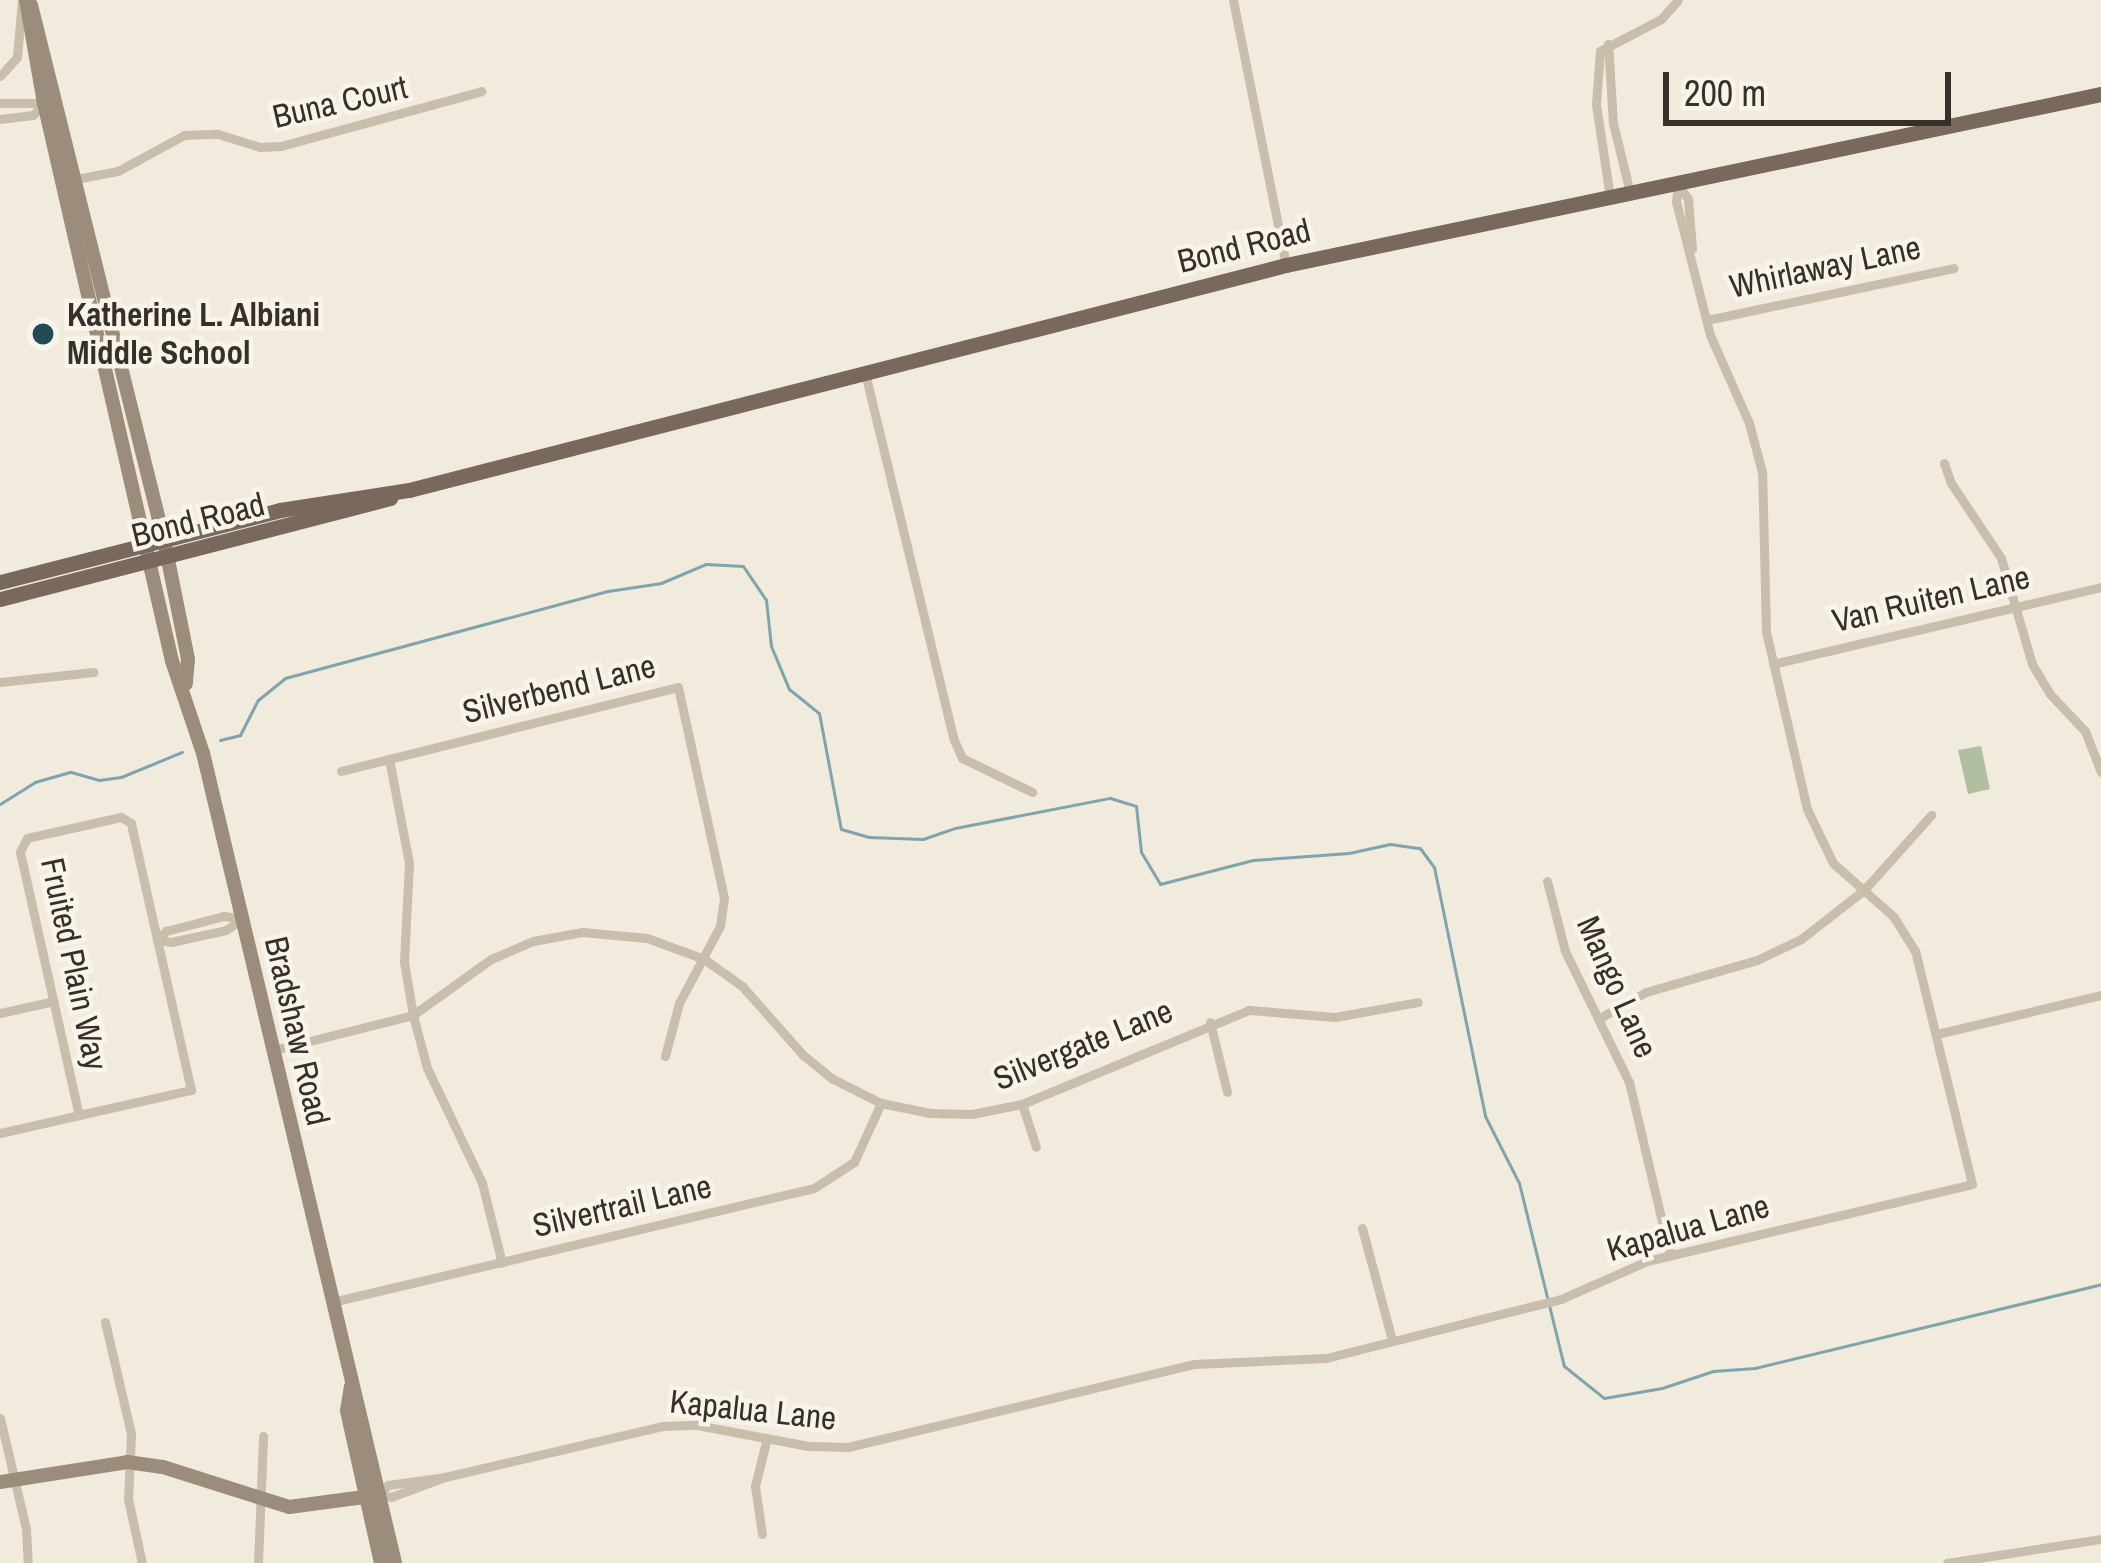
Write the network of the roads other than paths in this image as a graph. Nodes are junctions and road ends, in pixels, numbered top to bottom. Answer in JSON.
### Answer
{"nodes":[{"id":1,"x":26,"y":0,"type":"edge"},
{"id":2,"x":1233,"y":0,"type":"edge"},
{"id":3,"x":1678,"y":0,"type":"edge"},
{"id":4,"x":1608,"y":44,"type":"junction"},
{"id":5,"x":0,"y":76,"type":"edge"},
{"id":6,"x":482,"y":92,"type":"dead end"},
{"id":7,"x":2101,"y":94,"type":"edge"},
{"id":8,"x":50,"y":101,"type":"junction"},
{"id":9,"x":0,"y":103,"type":"edge"},
{"id":10,"x":0,"y":119,"type":"edge"},
{"id":11,"x":76,"y":179,"type":"junction"},
{"id":12,"x":1678,"y":183,"type":"junction"},
{"id":13,"x":1630,"y":193,"type":"junction"},
{"id":14,"x":1610,"y":197,"type":"junction"},
{"id":15,"x":1286,"y":265,"type":"junction"},
{"id":16,"x":1954,"y":268,"type":"dead end"},
{"id":17,"x":1707,"y":320,"type":"junction"},
{"id":18,"x":865,"y":373,"type":"junction"},
{"id":19,"x":1944,"y":463,"type":"dead end"},
{"id":20,"x":409,"y":490,"type":"junction"},
{"id":21,"x":335,"y":500,"type":"junction"},
{"id":22,"x":263,"y":534,"type":"junction"},
{"id":23,"x":164,"y":540,"type":"junction"},
{"id":24,"x":145,"y":544,"type":"junction"},
{"id":25,"x":158,"y":562,"type":"junction"},
{"id":26,"x":0,"y":582,"type":"edge"},
{"id":27,"x":2101,"y":586,"type":"edge"},
{"id":28,"x":0,"y":599,"type":"edge"},
{"id":29,"x":2016,"y":606,"type":"junction"},
{"id":30,"x":1773,"y":664,"type":"junction"},
{"id":31,"x":93,"y":672,"type":"dead end"},
{"id":32,"x":0,"y":682,"type":"edge"},
{"id":33,"x":389,"y":759,"type":"junction"},
{"id":34,"x":341,"y":771,"type":"dead end"},
{"id":35,"x":2101,"y":772,"type":"edge"},
{"id":36,"x":1032,"y":792,"type":"dead end"},
{"id":37,"x":1930,"y":814,"type":"dead end"},
{"id":38,"x":1547,"y":881,"type":"dead end"},
{"id":39,"x":1864,"y":890,"type":"junction"},
{"id":40,"x":242,"y":919,"type":"junction"},
{"id":41,"x":157,"y":940,"type":"junction"},
{"id":42,"x":704,"y":959,"type":"junction"},
{"id":43,"x":2101,"y":995,"type":"edge"},
{"id":44,"x":54,"y":1001,"type":"junction"},
{"id":45,"x":1418,"y":1002,"type":"dead end"},
{"id":46,"x":0,"y":1013,"type":"edge"},
{"id":47,"x":413,"y":1016,"type":"junction"},
{"id":48,"x":1600,"y":1018,"type":"junction"},
{"id":49,"x":1210,"y":1022,"type":"junction"},
{"id":50,"x":1936,"y":1034,"type":"junction"},
{"id":51,"x":274,"y":1050,"type":"junction"},
{"id":52,"x":665,"y":1056,"type":"dead end"},
{"id":53,"x":1227,"y":1092,"type":"dead end"},
{"id":54,"x":881,"y":1102,"type":"junction"},
{"id":55,"x":1022,"y":1104,"type":"junction"},
{"id":56,"x":79,"y":1115,"type":"junction"},
{"id":57,"x":0,"y":1133,"type":"edge"},
{"id":58,"x":1036,"y":1147,"type":"dead end"},
{"id":59,"x":1362,"y":1228,"type":"dead end"},
{"id":60,"x":1670,"y":1255,"type":"junction"},
{"id":61,"x":502,"y":1263,"type":"junction"},
{"id":62,"x":332,"y":1302,"type":"junction"},
{"id":63,"x":105,"y":1322,"type":"dead end"},
{"id":64,"x":1392,"y":1340,"type":"junction"},
{"id":65,"x":0,"y":1418,"type":"edge"},
{"id":66,"x":262,"y":1436,"type":"dead end"},
{"id":67,"x":767,"y":1438,"type":"junction"},
{"id":68,"x":128,"y":1462,"type":"junction"},
{"id":69,"x":6,"y":1481,"type":"edge"},
{"id":70,"x":372,"y":1496,"type":"junction"},
{"id":71,"x":260,"y":1498,"type":"junction"},
{"id":72,"x":762,"y":1534,"type":"dead end"},
{"id":73,"x":2101,"y":1539,"type":"edge"},
{"id":74,"x":28,"y":1563,"type":"edge"},
{"id":75,"x":142,"y":1563,"type":"edge"},
{"id":76,"x":257,"y":1563,"type":"edge"},
{"id":77,"x":381,"y":1563,"type":"edge"},
{"id":78,"x":395,"y":1563,"type":"edge"},
{"id":79,"x":1947,"y":1563,"type":"edge"}],
"edges":[{"from":1,"to":5,"type":"street"},
{"from":1,"to":8,"type":"main road","name":"Bradshaw Road"},
{"from":2,"to":15,"type":"street"},
{"from":3,"to":4,"type":"street"},
{"from":4,"to":13,"type":"street"},
{"from":4,"to":14,"type":"street"},
{"from":6,"to":11,"type":"street","name":"Buna Court"},
{"from":7,"to":12,"type":"main road","name":"Bond Road"},
{"from":8,"to":9,"type":"street"},
{"from":8,"to":10,"type":"street"},
{"from":8,"to":11,"type":"main road","name":"Bradshaw Road"},
{"from":8,"to":24,"type":"main road","name":"Bradshaw Road"},
{"from":11,"to":23,"type":"main road","name":"Bradshaw Road"},
{"from":12,"to":13,"type":"main road","name":"Bond Road"},
{"from":12,"to":17,"type":"street","name":"Kapalua Lane"},
{"from":13,"to":14,"type":"main road","name":"Bond Road"},
{"from":14,"to":15,"type":"main road","name":"Bond Road"},
{"from":15,"to":18,"type":"main road","name":"Bond Road"},
{"from":16,"to":17,"type":"street","name":"Whirlaway Lane"},
{"from":17,"to":30,"type":"street","name":"Kapalua Lane"},
{"from":18,"to":20,"type":"main road","name":"Bond Road"},
{"from":18,"to":36,"type":"street"},
{"from":19,"to":29,"type":"street"},
{"from":20,"to":21,"type":"main road","name":"Bond Road"},
{"from":20,"to":22,"type":"main road","name":"Bond Road"},
{"from":21,"to":22,"type":"main road"},
{"from":21,"to":23,"type":"main road","name":"Bond Road"},
{"from":22,"to":25,"type":"main road","name":"Bond Road"},
{"from":23,"to":24,"type":"main road","name":"Bond Road"},
{"from":23,"to":25,"type":"main road","name":"Bradshaw Road"},
{"from":24,"to":25,"type":"main road","name":"Bradshaw Road"},
{"from":24,"to":26,"type":"main road","name":"Bond Road"},
{"from":25,"to":28,"type":"main road","name":"Bond Road"},
{"from":25,"to":40,"type":"main road","name":"Bradshaw Road"},
{"from":27,"to":29,"type":"street","name":"Van Ruiten Lane"},
{"from":29,"to":30,"type":"street","name":"Van Ruiten Lane"},
{"from":29,"to":35,"type":"street"},
{"from":30,"to":39,"type":"street","name":"Kapalua Lane"},
{"from":31,"to":32,"type":"street"},
{"from":33,"to":34,"type":"street","name":"Silverbend Lane"},
{"from":33,"to":42,"type":"street","name":"Silverbend Lane"},
{"from":33,"to":47,"type":"street"},
{"from":37,"to":39,"type":"street"},
{"from":38,"to":48,"type":"street","name":"Mango Lane"},
{"from":39,"to":48,"type":"street"},
{"from":39,"to":50,"type":"street","name":"Kapalua Lane"},
{"from":40,"to":41,"type":"street"},
{"from":40,"to":51,"type":"main road","name":"Bradshaw Road"},
{"from":41,"to":44,"type":"street","name":"Fruited Plain Way"},
{"from":41,"to":56,"type":"street"},
{"from":42,"to":47,"type":"street","name":"Silvergate Lane"},
{"from":42,"to":52,"type":"street"},
{"from":42,"to":54,"type":"street","name":"Silvergate Lane"},
{"from":43,"to":50,"type":"street"},
{"from":44,"to":46,"type":"street"},
{"from":44,"to":56,"type":"street","name":"Fruited Plain Way"},
{"from":45,"to":49,"type":"street","name":"Silvergate Lane"},
{"from":47,"to":51,"type":"street","name":"Silvergate Lane"},
{"from":47,"to":61,"type":"street"},
{"from":48,"to":60,"type":"street","name":"Mango Lane"},
{"from":49,"to":53,"type":"street"},
{"from":49,"to":55,"type":"street","name":"Silvergate Lane"},
{"from":50,"to":60,"type":"street","name":"Kapalua Lane"},
{"from":51,"to":62,"type":"main road","name":"Bradshaw Road"},
{"from":54,"to":55,"type":"street","name":"Silvergate Lane"},
{"from":54,"to":61,"type":"street","name":"Silvertrail Lane"},
{"from":55,"to":58,"type":"street"},
{"from":56,"to":57,"type":"street"},
{"from":59,"to":64,"type":"street"},
{"from":60,"to":64,"type":"street","name":"Kapalua Lane"},
{"from":61,"to":62,"type":"street","name":"Silvertrail Lane"},
{"from":62,"to":70,"type":"main road","name":"Bradshaw Road"},
{"from":63,"to":68,"type":"street"},
{"from":64,"to":67,"type":"street","name":"Kapalua Lane"},
{"from":65,"to":69,"type":"street"},
{"from":66,"to":71,"type":"street"},
{"from":67,"to":70,"type":"street","name":"Kapalua Lane"},
{"from":67,"to":72,"type":"street"},
{"from":68,"to":69,"type":"main road"},
{"from":68,"to":71,"type":"main road"},
{"from":68,"to":75,"type":"street"},
{"from":69,"to":74,"type":"street"},
{"from":70,"to":71,"type":"main road"},
{"from":70,"to":77,"type":"main road","name":"Bradshaw Road"},
{"from":70,"to":78,"type":"main road","name":"Bradshaw Road"},
{"from":71,"to":76,"type":"street"},
{"from":73,"to":79,"type":"street"}]}
